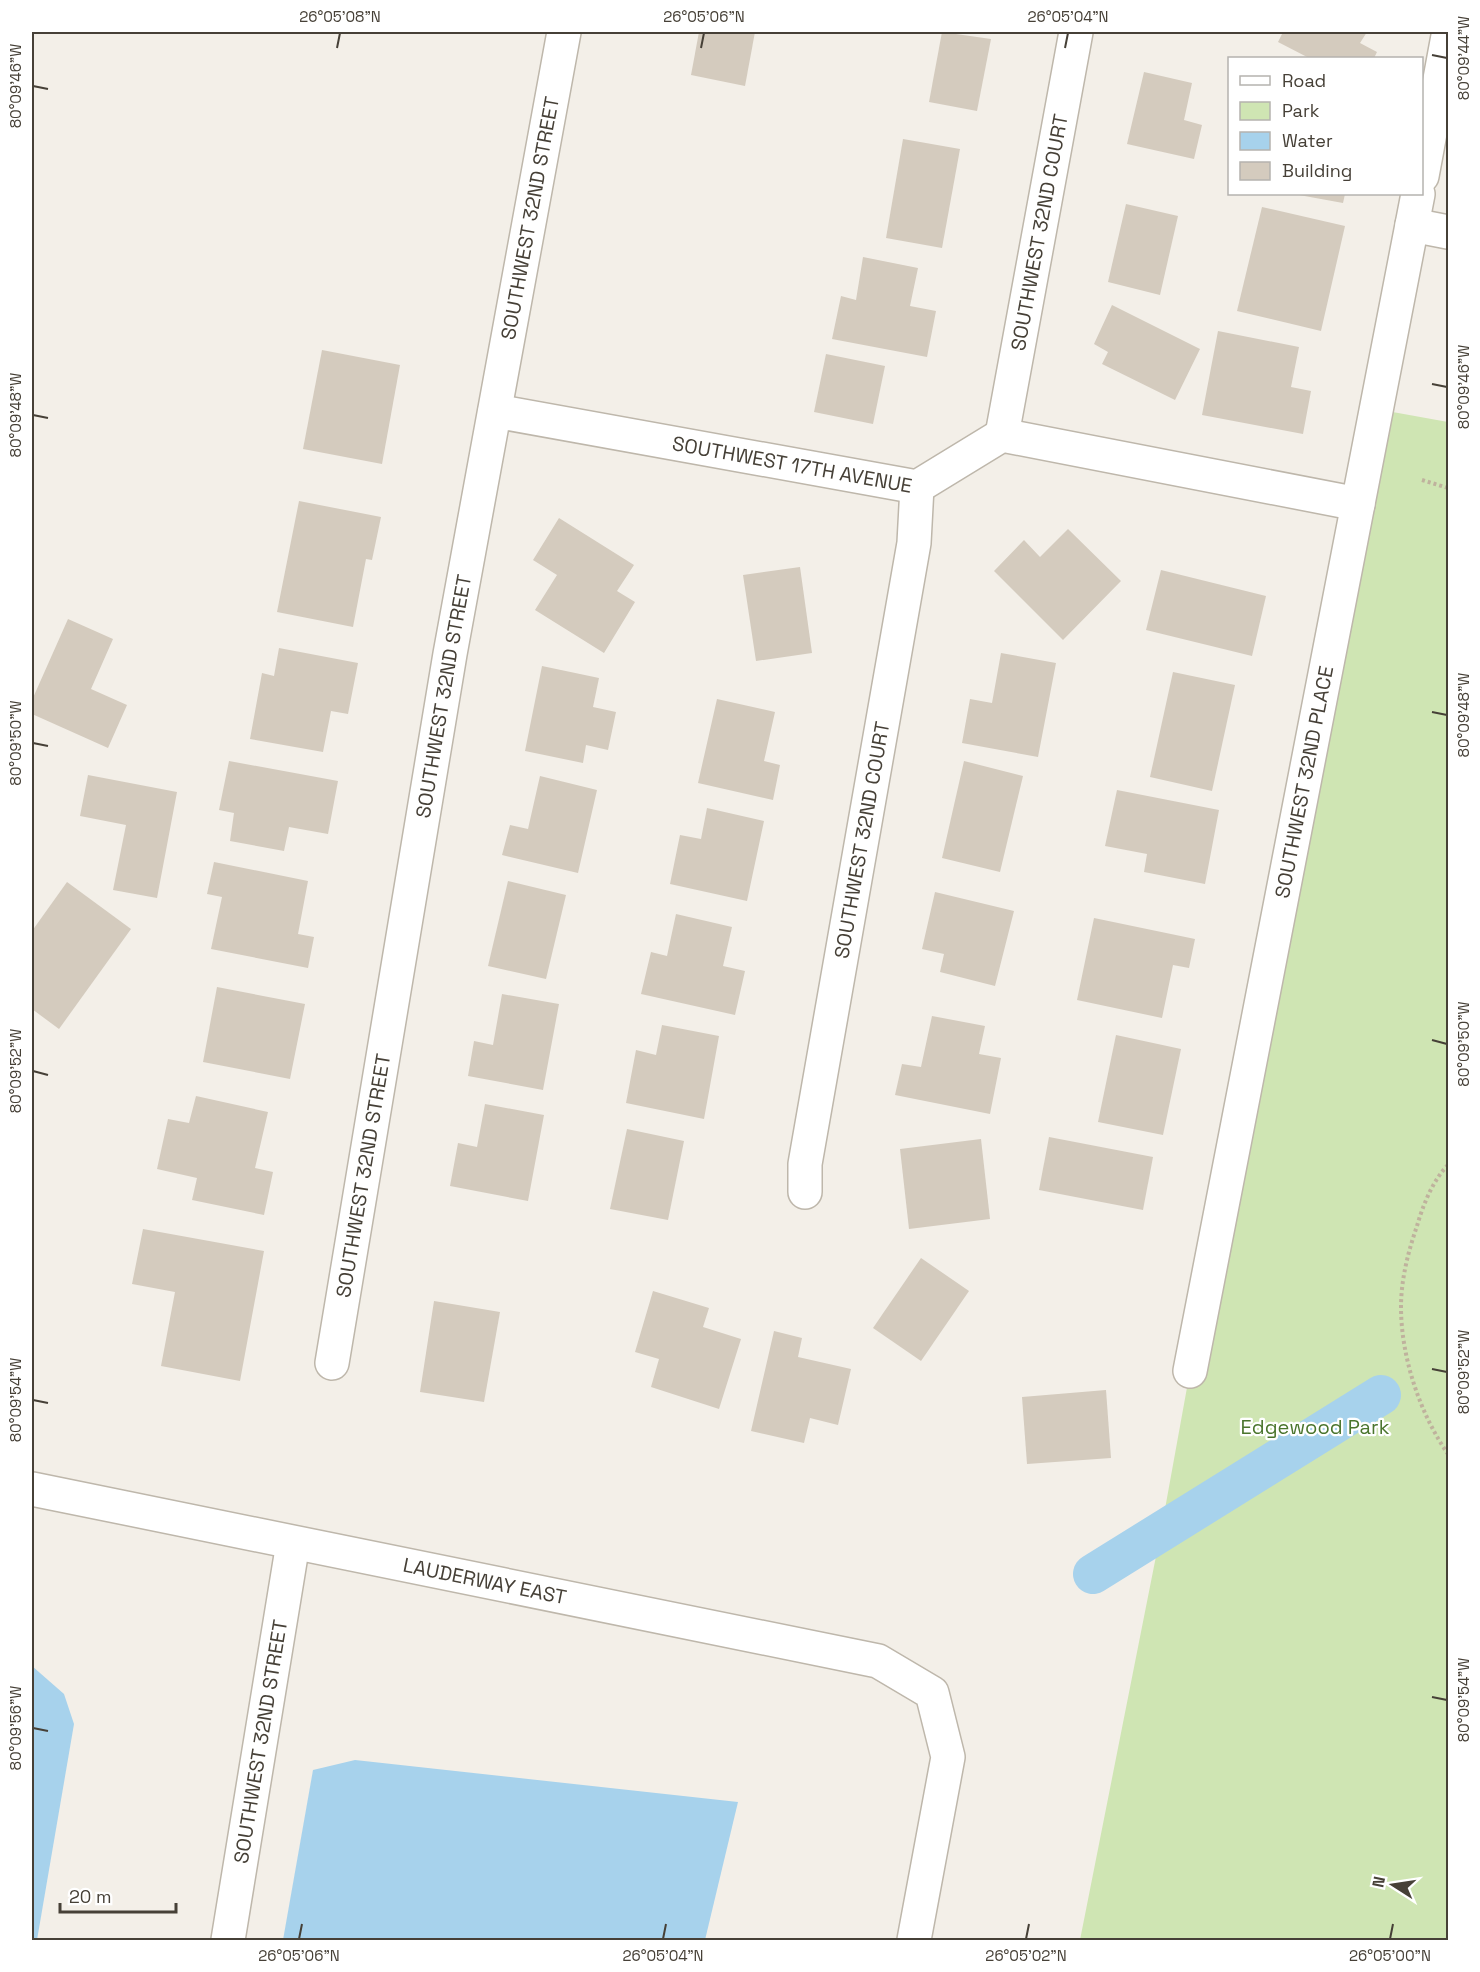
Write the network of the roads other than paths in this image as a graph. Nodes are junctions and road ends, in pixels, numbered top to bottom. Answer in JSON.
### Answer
{"nodes":[{"id":1,"x":564,"y":32,"type":"edge"},
{"id":2,"x":1076,"y":32,"type":"edge"},
{"id":3,"x":1449,"y":36,"type":"edge"},
{"id":4,"x":1423,"y":171,"type":"edge"},
{"id":5,"x":1415,"y":209,"type":"edge"},
{"id":6,"x":1449,"y":232,"type":"edge"},
{"id":7,"x":495,"y":411,"type":"junction"},
{"id":8,"x":1002,"y":435,"type":"junction"},
{"id":9,"x":917,"y":487,"type":"junction"},
{"id":10,"x":1358,"y":504,"type":"junction"},
{"id":11,"x":805,"y":1192,"type":"dead end"},
{"id":12,"x":332,"y":1363,"type":"dead end"},
{"id":13,"x":1190,"y":1371,"type":"dead end"},
{"id":14,"x":32,"y":1490,"type":"edge"},
{"id":15,"x":293,"y":1543,"type":"junction"},
{"id":16,"x":228,"y":1941,"type":"edge"},
{"id":17,"x":914,"y":1941,"type":"edge"}],
"edges":[{"from":1,"to":7,"type":"street","name":"SOUTHWEST 32ND STREET"},
{"from":2,"to":8,"type":"street","name":"SOUTHWEST 32ND COURT"},
{"from":3,"to":4,"type":"street"},
{"from":5,"to":6,"type":"street"},
{"from":5,"to":10,"type":"street","name":"SOUTHWEST 32ND PLACE"},
{"from":7,"to":9,"type":"street","name":"SOUTHWEST 17TH AVENUE"},
{"from":7,"to":12,"type":"street","name":"SOUTHWEST 32ND STREET"},
{"from":8,"to":9,"type":"street","name":"SOUTHWEST 17TH AVENUE"},
{"from":8,"to":10,"type":"street"},
{"from":9,"to":11,"type":"street","name":"SOUTHWEST 32ND COURT"},
{"from":10,"to":13,"type":"street","name":"SOUTHWEST 32ND PLACE"},
{"from":14,"to":15,"type":"street","name":"LAUDERWAY EAST"},
{"from":15,"to":16,"type":"street","name":"SOUTHWEST 32ND STREET"},
{"from":15,"to":17,"type":"street","name":"LAUDERWAY EAST"}]}
